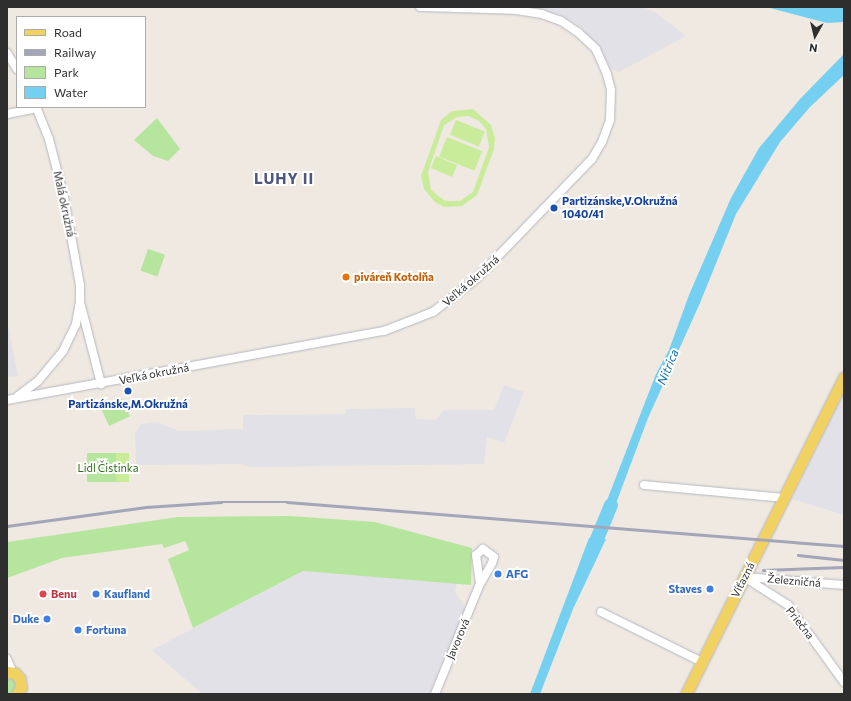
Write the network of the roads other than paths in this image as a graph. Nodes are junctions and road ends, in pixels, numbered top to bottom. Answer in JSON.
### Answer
{"nodes":[{"id":1,"x":420,"y":7,"type":"edge"},
{"id":2,"x":7,"y":53,"type":"edge"},
{"id":3,"x":16,"y":67,"type":"edge"},
{"id":4,"x":37,"y":108,"type":"edge"},
{"id":5,"x":7,"y":114,"type":"edge"},
{"id":6,"x":80,"y":302,"type":"junction"},
{"id":7,"x":844,"y":377,"type":"edge"},
{"id":8,"x":102,"y":384,"type":"junction"},
{"id":9,"x":16,"y":398,"type":"junction"},
{"id":10,"x":7,"y":400,"type":"edge"},
{"id":11,"x":644,"y":485,"type":"dead end"},
{"id":12,"x":783,"y":498,"type":"junction"},
{"id":13,"x":744,"y":576,"type":"junction"},
{"id":14,"x":480,"y":584,"type":"dead end"},
{"id":15,"x":844,"y":585,"type":"edge"},
{"id":16,"x":601,"y":612,"type":"dead end"},
{"id":17,"x":7,"y":659,"type":"edge"},
{"id":18,"x":702,"y":662,"type":"junction"},
{"id":19,"x":10,"y":672,"type":"edge"},
{"id":20,"x":844,"y":682,"type":"edge"},
{"id":21,"x":21,"y":692,"type":"edge"},
{"id":22,"x":435,"y":694,"type":"edge"},
{"id":23,"x":686,"y":694,"type":"edge"}],
"edges":[{"from":1,"to":8,"type":"street","name":"Veľká okružná"},
{"from":2,"to":3,"type":"street"},
{"from":4,"to":5,"type":"street","name":"Malá okružná"},
{"from":4,"to":6,"type":"street","name":"Malá okružná"},
{"from":6,"to":8,"type":"street","name":"Malá okružná"},
{"from":6,"to":9,"type":"street","name":"Malá okružná"},
{"from":7,"to":12,"type":"main road","name":"Víťazná"},
{"from":8,"to":9,"type":"street","name":"Veľká okružná"},
{"from":9,"to":10,"type":"street","name":"Veľká okružná"},
{"from":11,"to":12,"type":"street"},
{"from":12,"to":13,"type":"main road","name":"Víťazná"},
{"from":13,"to":15,"type":"street","name":"Železničná"},
{"from":13,"to":18,"type":"main road","name":"Víťazná"},
{"from":13,"to":20,"type":"street","name":"Priečna"},
{"from":14,"to":22,"type":"street","name":"Javorová"},
{"from":16,"to":18,"type":"street"},
{"from":17,"to":19,"type":"street"},
{"from":18,"to":23,"type":"main road","name":"Víťazná"},
{"from":19,"to":21,"type":"main road"}]}
